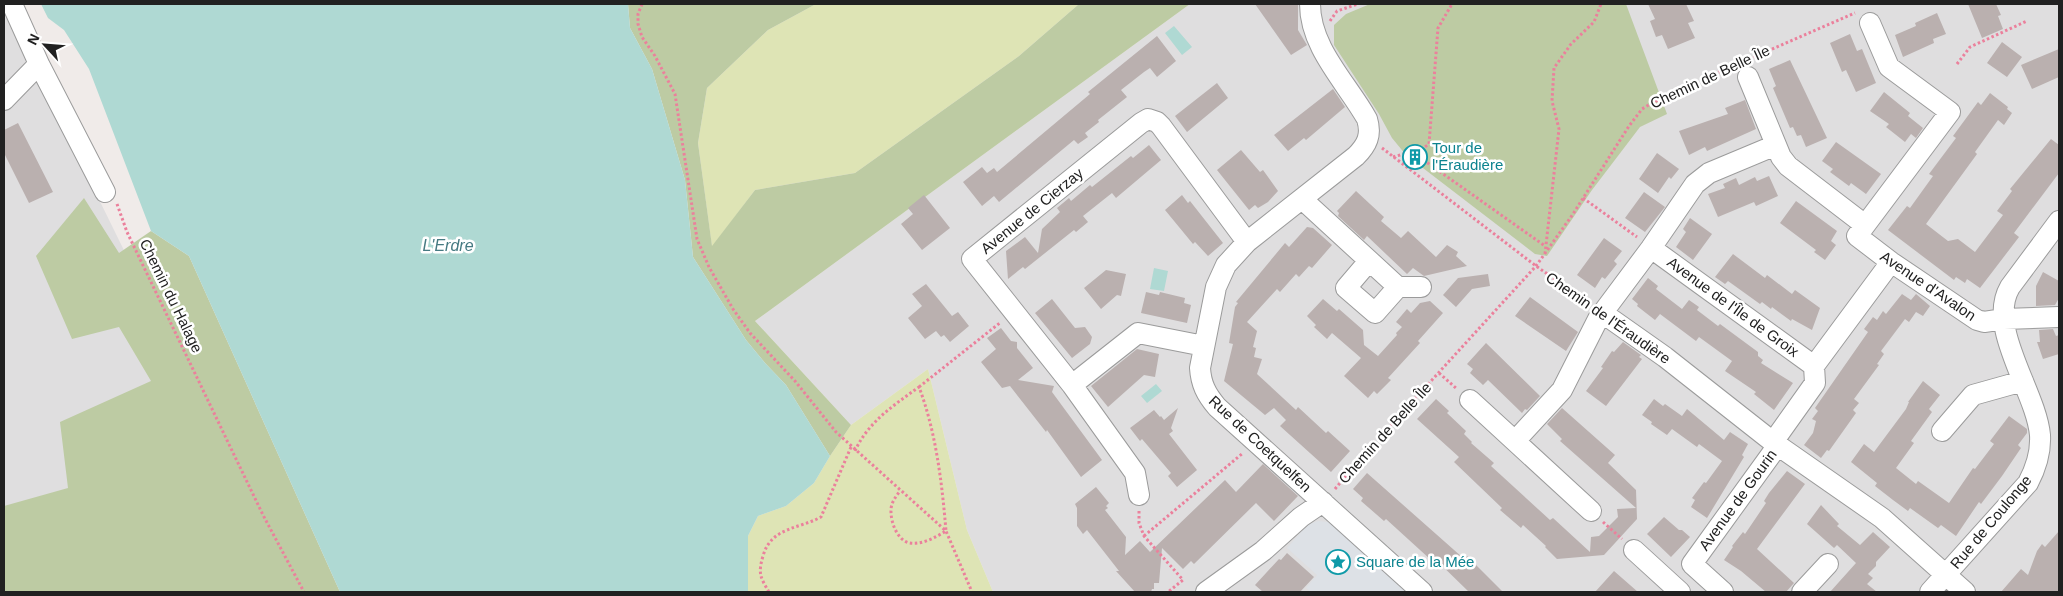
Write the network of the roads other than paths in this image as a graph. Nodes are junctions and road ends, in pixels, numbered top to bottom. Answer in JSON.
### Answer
{"nodes":[{"id":1,"x":12,"y":4,"type":"edge"},
{"id":2,"x":1310,"y":4,"type":"edge"},
{"id":3,"x":1864,"y":18,"type":"road end"},
{"id":4,"x":39,"y":64,"type":"junction"},
{"id":5,"x":1748,"y":77,"type":"dead end"},
{"id":6,"x":4,"y":100,"type":"edge"},
{"id":7,"x":1776,"y":146,"type":"junction"},
{"id":8,"x":110,"y":196,"type":"road end"},
{"id":9,"x":1302,"y":199,"type":"junction"},
{"id":10,"x":2059,"y":221,"type":"edge"},
{"id":11,"x":1861,"y":231,"type":"junction"},
{"id":12,"x":1247,"y":242,"type":"junction"},
{"id":13,"x":1651,"y":248,"type":"junction"},
{"id":14,"x":1369,"y":261,"type":"junction"},
{"id":15,"x":1891,"y":262,"type":"junction"},
{"id":16,"x":1398,"y":287,"type":"junction"},
{"id":17,"x":1421,"y":287,"type":"dead end"},
{"id":18,"x":1604,"y":314,"type":"junction"},
{"id":19,"x":2059,"y":317,"type":"edge"},
{"id":20,"x":2004,"y":319,"type":"junction"},
{"id":21,"x":1204,"y":346,"type":"junction"},
{"id":22,"x":1814,"y":366,"type":"junction"},
{"id":23,"x":2022,"y":381,"type":"junction"},
{"id":24,"x":1072,"y":385,"type":"junction"},
{"id":25,"x":1470,"y":400,"type":"road end"},
{"id":26,"x":1942,"y":431,"type":"dead end"},
{"id":27,"x":1515,"y":441,"type":"junction"},
{"id":28,"x":1775,"y":444,"type":"junction"},
{"id":29,"x":1140,"y":495,"type":"road end"},
{"id":30,"x":1327,"y":498,"type":"junction"},
{"id":31,"x":1592,"y":511,"type":"road end"},
{"id":32,"x":1634,"y":550,"type":"road end"},
{"id":33,"x":1828,"y":564,"type":"dead end"},
{"id":34,"x":1946,"y":575,"type":"junction"},
{"id":35,"x":1706,"y":577,"type":"junction"},
{"id":36,"x":1206,"y":592,"type":"edge"},
{"id":37,"x":1422,"y":592,"type":"edge"},
{"id":38,"x":1680,"y":592,"type":"edge"},
{"id":39,"x":1692,"y":592,"type":"edge"},
{"id":40,"x":1723,"y":592,"type":"edge"},
{"id":41,"x":1802,"y":592,"type":"edge"},
{"id":42,"x":1930,"y":592,"type":"edge"},
{"id":43,"x":1965,"y":592,"type":"edge"}],
"edges":[{"from":1,"to":4,"type":"street"},
{"from":2,"to":9,"type":"street","name":"Rue de Coetquelfen"},
{"from":3,"to":11,"type":"street"},
{"from":4,"to":6,"type":"street"},
{"from":4,"to":8,"type":"street"},
{"from":5,"to":7,"type":"street","name":"Avenue d'Avalon"},
{"from":7,"to":11,"type":"street","name":"Avenue d'Avalon"},
{"from":7,"to":13,"type":"street"},
{"from":9,"to":12,"type":"street","name":"Rue de Coetquelfen"},
{"from":9,"to":14,"type":"street"},
{"from":10,"to":20,"type":"street","name":"Rue de Coulonge"},
{"from":11,"to":15,"type":"street","name":"Avenue d'Avalon"},
{"from":12,"to":21,"type":"street","name":"Rue de Coetquelfen"},
{"from":12,"to":24,"type":"street","name":"Avenue de Cierzay"},
{"from":13,"to":18,"type":"street"},
{"from":13,"to":22,"type":"street","name":"Avenue de l'Île de Groix"},
{"from":14,"to":16,"type":"street"},
{"from":14,"to":16,"type":"street"},
{"from":15,"to":20,"type":"street","name":"Avenue d'Avalon"},
{"from":15,"to":22,"type":"street","name":"Avenue de Gourin"},
{"from":16,"to":17,"type":"street"},
{"from":18,"to":27,"type":"street"},
{"from":18,"to":28,"type":"street","name":"Chemin de l'Éraudière"},
{"from":19,"to":20,"type":"street","name":"Avenue d'Avalon"},
{"from":20,"to":23,"type":"street","name":"Rue de Coulonge"},
{"from":21,"to":24,"type":"street"},
{"from":21,"to":30,"type":"street","name":"Rue de Coetquelfen"},
{"from":22,"to":28,"type":"street","name":"Avenue de Gourin"},
{"from":23,"to":26,"type":"street"},
{"from":23,"to":34,"type":"street","name":"Rue de Coulonge"},
{"from":24,"to":29,"type":"street","name":"Avenue de Cierzay"},
{"from":25,"to":27,"type":"street"},
{"from":27,"to":31,"type":"street"},
{"from":28,"to":34,"type":"street","name":"Chemin de l'Éraudière"},
{"from":28,"to":35,"type":"street","name":"Avenue de Gourin"},
{"from":30,"to":36,"type":"street"},
{"from":30,"to":37,"type":"street","name":"Rue de Coetquelfen"},
{"from":32,"to":38,"type":"street"},
{"from":33,"to":41,"type":"street"},
{"from":34,"to":42,"type":"street"},
{"from":34,"to":43,"type":"street","name":"Chemin de l'Éraudière"},
{"from":35,"to":39,"type":"street"},
{"from":35,"to":40,"type":"street","name":"Avenue de Gourin"}]}
